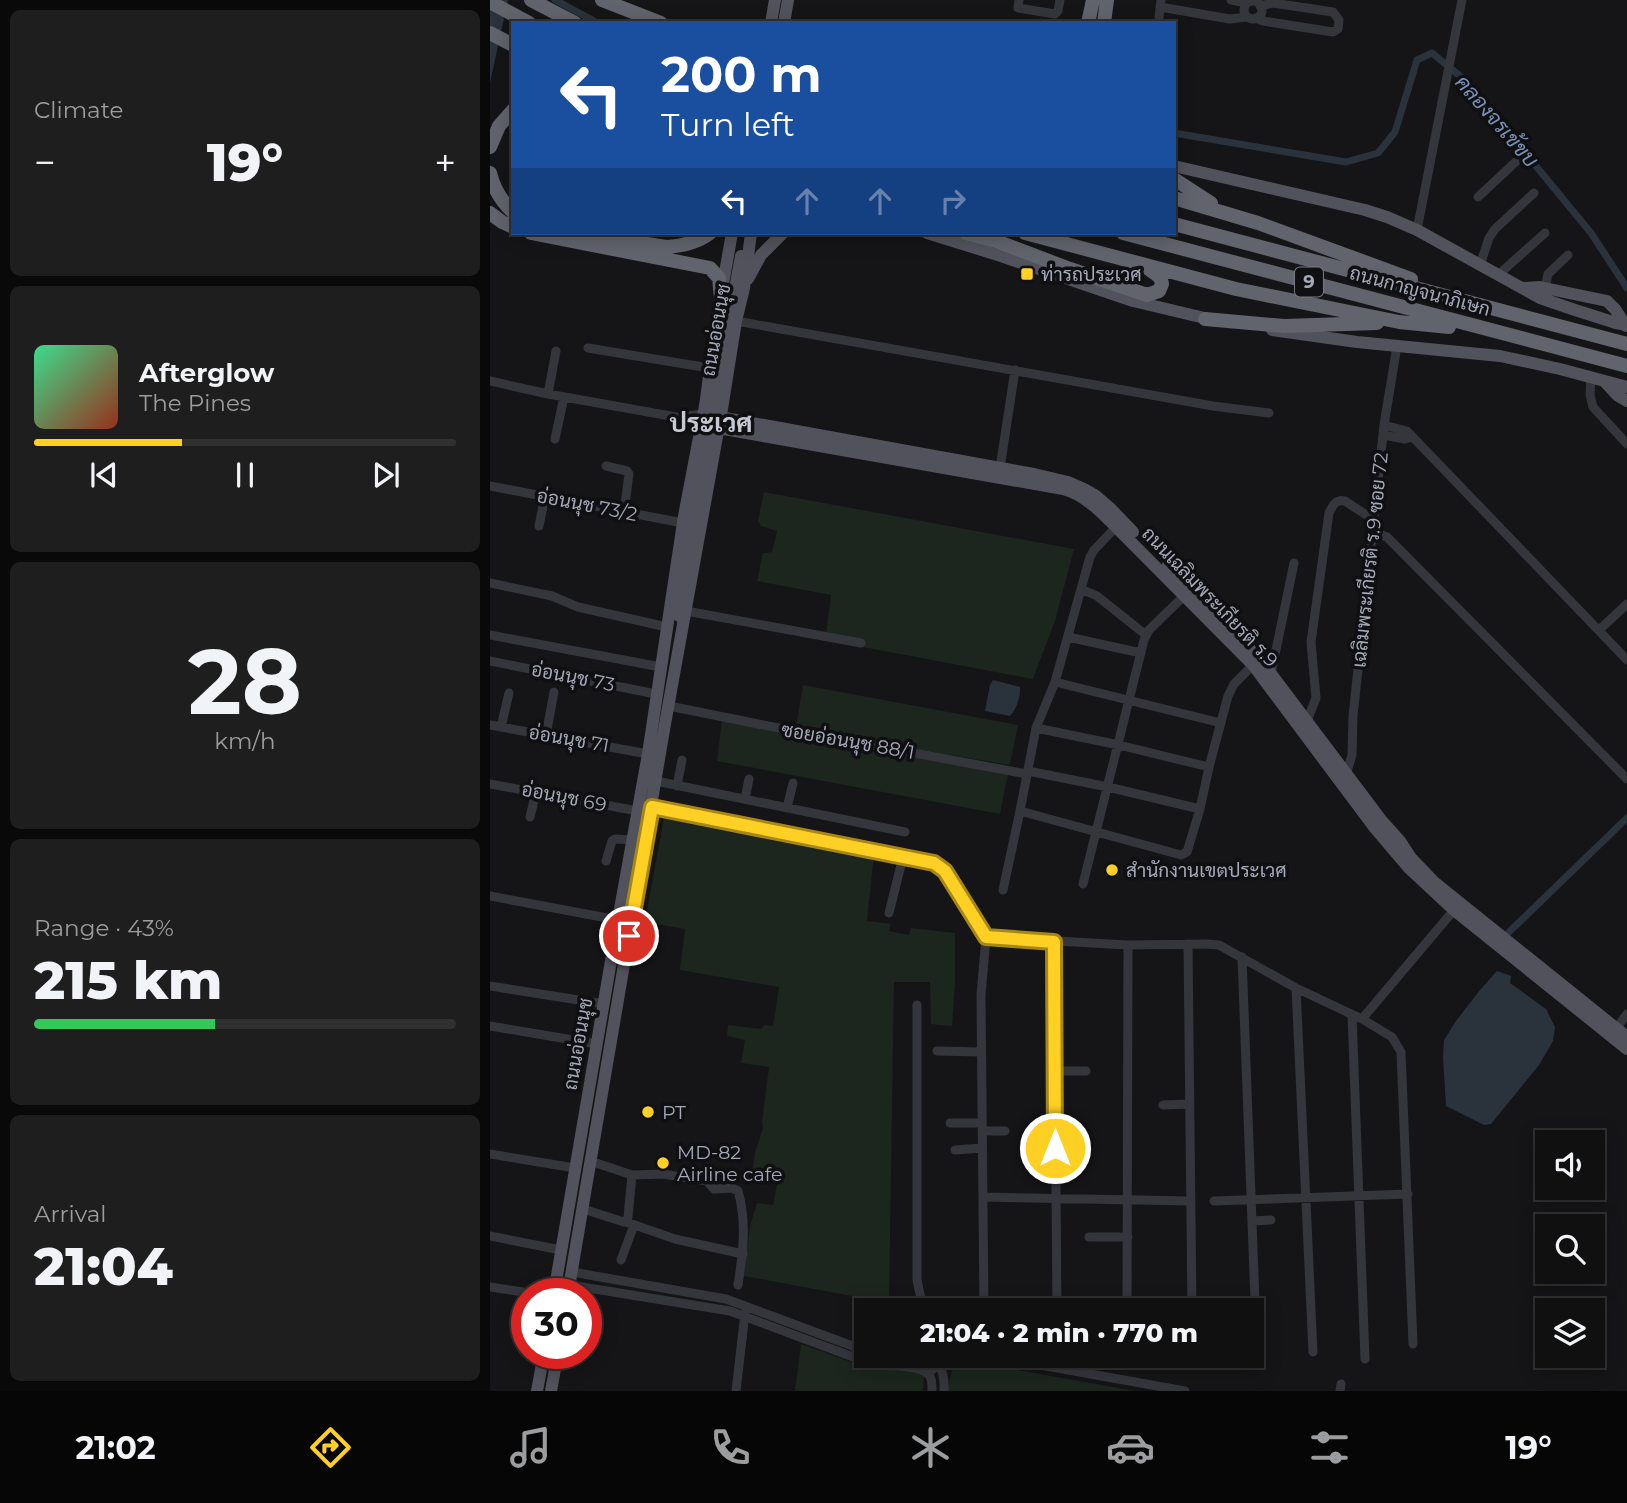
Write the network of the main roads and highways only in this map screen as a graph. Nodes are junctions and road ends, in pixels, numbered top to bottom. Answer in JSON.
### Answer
{"nodes":[{"id":1,"x":531,"y":0,"type":"edge"},
{"id":2,"x":594,"y":0,"type":"edge"},
{"id":3,"x":602,"y":0,"type":"edge"},
{"id":4,"x":775,"y":0,"type":"edge"},
{"id":5,"x":788,"y":0,"type":"edge"},
{"id":6,"x":1093,"y":0,"type":"edge"},
{"id":7,"x":1107,"y":0,"type":"edge"},
{"id":8,"x":490,"y":2,"type":"edge"},
{"id":9,"x":1097,"y":19,"type":"edge"},
{"id":10,"x":525,"y":21,"type":"edge"},
{"id":11,"x":571,"y":21,"type":"edge"},
{"id":12,"x":635,"y":21,"type":"edge"},
{"id":13,"x":656,"y":21,"type":"edge"},
{"id":14,"x":771,"y":21,"type":"edge"},
{"id":15,"x":783,"y":21,"type":"edge"},
{"id":16,"x":490,"y":33,"type":"edge"},
{"id":17,"x":511,"y":43,"type":"edge"},
{"id":18,"x":511,"y":112,"type":"edge"},
{"id":19,"x":490,"y":147,"type":"edge"},
{"id":20,"x":1176,"y":167,"type":"edge"},
{"id":21,"x":490,"y":173,"type":"edge"},
{"id":22,"x":1176,"y":180,"type":"edge"},
{"id":23,"x":1176,"y":199,"type":"edge"},
{"id":24,"x":511,"y":210,"type":"edge"},
{"id":25,"x":490,"y":213,"type":"edge"},
{"id":26,"x":1231,"y":214,"type":"junction"},
{"id":27,"x":511,"y":225,"type":"edge"},
{"id":28,"x":1176,"y":225,"type":"edge"},
{"id":29,"x":541,"y":235,"type":"edge"},
{"id":30,"x":591,"y":235,"type":"edge"},
{"id":31,"x":706,"y":235,"type":"edge"},
{"id":32,"x":732,"y":235,"type":"edge"},
{"id":33,"x":745,"y":235,"type":"edge"},
{"id":34,"x":751,"y":235,"type":"edge"},
{"id":35,"x":781,"y":235,"type":"edge"},
{"id":36,"x":933,"y":235,"type":"edge"},
{"id":37,"x":973,"y":235,"type":"edge"},
{"id":38,"x":1032,"y":235,"type":"edge"},
{"id":39,"x":1131,"y":235,"type":"edge"},
{"id":40,"x":1107,"y":255,"type":"junction"},
{"id":41,"x":744,"y":288,"type":"junction"},
{"id":42,"x":1522,"y":288,"type":"junction"},
{"id":43,"x":721,"y":298,"type":"junction"},
{"id":44,"x":1475,"y":304,"type":"junction"},
{"id":45,"x":1205,"y":318,"type":"junction"},
{"id":46,"x":1399,"y":322,"type":"junction"},
{"id":47,"x":1623,"y":325,"type":"edge"},
{"id":48,"x":1496,"y":331,"type":"junction"},
{"id":49,"x":1627,"y":344,"type":"edge"},
{"id":50,"x":1627,"y":366,"type":"edge"},
{"id":51,"x":1605,"y":382,"type":"junction"},
{"id":52,"x":707,"y":384,"type":"junction"},
{"id":53,"x":1627,"y":387,"type":"edge"},
{"id":54,"x":725,"y":388,"type":"junction"},
{"id":55,"x":1627,"y":401,"type":"edge"},
{"id":56,"x":702,"y":419,"type":"junction"},
{"id":57,"x":720,"y":423,"type":"junction"},
{"id":58,"x":696,"y":455,"type":"junction"},
{"id":59,"x":713,"y":458,"type":"junction"},
{"id":60,"x":682,"y":614,"type":"junction"},
{"id":61,"x":661,"y":691,"type":"junction"},
{"id":62,"x":659,"y":721,"type":"junction"},
{"id":63,"x":1627,"y":1037,"type":"edge"},
{"id":64,"x":1627,"y":1049,"type":"edge"},
{"id":65,"x":556,"y":1278,"type":"edge"},
{"id":66,"x":571,"y":1278,"type":"edge"},
{"id":67,"x":541,"y":1369,"type":"edge"},
{"id":68,"x":555,"y":1369,"type":"edge"},
{"id":69,"x":537,"y":1391,"type":"edge"},
{"id":70,"x":551,"y":1391,"type":"edge"}],
"edges":[{"from":1,"to":11,"type":"highway"},
{"from":2,"to":12,"type":"highway"},
{"from":3,"to":13,"type":"highway"},
{"from":4,"to":14,"type":"main road"},
{"from":5,"to":15,"type":"main road"},
{"from":6,"to":9,"type":"highway"},
{"from":7,"to":9,"type":"highway"},
{"from":8,"to":10,"type":"highway"},
{"from":16,"to":17,"type":"highway"},
{"from":18,"to":19,"type":"highway"},
{"from":20,"to":42,"type":"main road"},
{"from":21,"to":24,"type":"highway"},
{"from":22,"to":26,"type":"highway"},
{"from":23,"to":26,"type":"highway"},
{"from":25,"to":27,"type":"highway"},
{"from":26,"to":44,"type":"highway"},
{"from":28,"to":44,"type":"highway","name":"ถนนกาญจนาภิเษก","number":"9"},
{"from":29,"to":43,"type":"highway"},
{"from":30,"to":31,"type":"highway"},
{"from":32,"to":43,"type":"main road","name":"ถนนอ่อนนุช"},
{"from":33,"to":60,"type":"main road","name":"ถนนอ่อนนุช","bridge":true},
{"from":34,"to":41,"type":"main road","name":"ถนนอ่อนนุช"},
{"from":35,"to":41,"type":"main road"},
{"from":36,"to":45,"type":"main road"},
{"from":37,"to":40,"type":"highway"},
{"from":38,"to":40,"type":"highway"},
{"from":39,"to":48,"type":"highway","name":"ถนนกาญจนาภิเษก","number":"9"},
{"from":40,"to":46,"type":"highway"},
{"from":41,"to":54,"type":"main road","name":"ถนนอ่อนนุช"},
{"from":42,"to":47,"type":"main road"},
{"from":42,"to":47,"type":"main road"},
{"from":43,"to":52,"type":"main road","name":"ถนนอ่อนนุช"},
{"from":44,"to":49,"type":"highway","name":"ถนนกาญจนาภิเษก","number":"9"},
{"from":45,"to":46,"type":"highway"},
{"from":45,"to":51,"type":"main road"},
{"from":46,"to":48,"type":"highway"},
{"from":48,"to":50,"type":"highway","name":"ถนนกาญจนาภิเษก","number":"9"},
{"from":51,"to":53,"type":"main road"},
{"from":51,"to":55,"type":"main road"},
{"from":52,"to":54,"type":"main road"},
{"from":52,"to":56,"type":"main road","name":"ถนนอ่อนนุช"},
{"from":54,"to":57,"type":"main road","name":"ถนนอ่อนนุช"},
{"from":56,"to":57,"type":"main road","name":"ถนนเฉลิมพระเกียรติ ร.9"},
{"from":56,"to":58,"type":"main road","name":"ถนนอ่อนนุช"},
{"from":57,"to":59,"type":"main road","name":"ถนนอ่อนนุช"},
{"from":57,"to":63,"type":"main road","name":"ถนนเฉลิมพระเกียรติ ร.9"},
{"from":57,"to":64,"type":"main road","name":"ถนนเฉลิมพระเกียรติ ร.9"},
{"from":58,"to":59,"type":"main road"},
{"from":58,"to":61,"type":"main road","name":"ถนนอ่อนนุช"},
{"from":59,"to":60,"type":"main road","name":"ถนนอ่อนนุช"},
{"from":60,"to":61,"type":"main road","name":"ถนนอ่อนนุช"},
{"from":60,"to":62,"type":"main road","name":"ถนนอ่อนนุช"},
{"from":61,"to":62,"type":"main road","name":"ถนนอ่อนนุช"},
{"from":62,"to":65,"type":"main road","name":"ถนนอ่อนนุช"},
{"from":62,"to":66,"type":"main road","name":"ถนนอ่อนนุช"},
{"from":67,"to":69,"type":"main road"},
{"from":68,"to":70,"type":"main road"}]}
